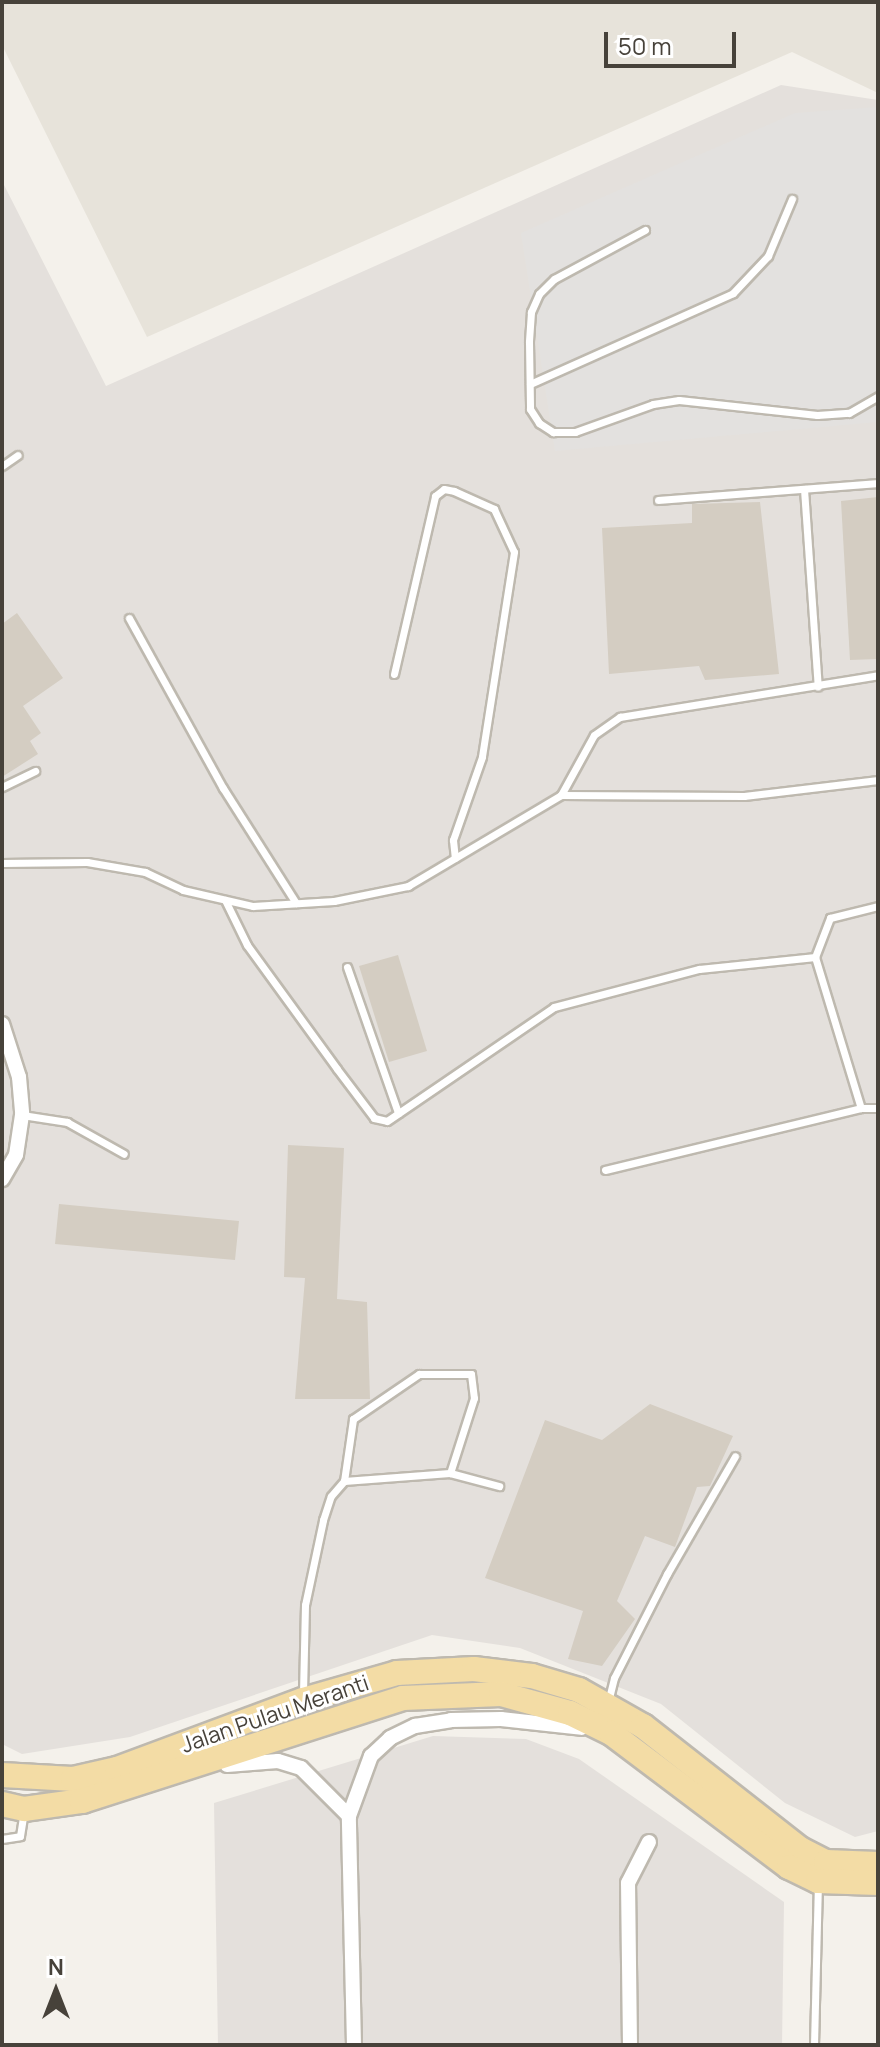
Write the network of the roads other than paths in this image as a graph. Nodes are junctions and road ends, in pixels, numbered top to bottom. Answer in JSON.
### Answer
{"nodes":[{"id":1,"x":792,"y":199,"type":"dead end"},
{"id":2,"x":645,"y":230,"type":"dead end"},
{"id":3,"x":530,"y":384,"type":"junction"},
{"id":4,"x":878,"y":396,"type":"edge"},
{"id":5,"x":18,"y":455,"type":"dead end"},
{"id":6,"x":2,"y":466,"type":"edge"},
{"id":7,"x":878,"y":483,"type":"edge"},
{"id":8,"x":804,"y":489,"type":"junction"},
{"id":9,"x":658,"y":500,"type":"dead end"},
{"id":10,"x":129,"y":618,"type":"dead end"},
{"id":11,"x":394,"y":674,"type":"dead end"},
{"id":12,"x":878,"y":675,"type":"edge"},
{"id":13,"x":818,"y":687,"type":"junction"},
{"id":14,"x":35,"y":771,"type":"dead end"},
{"id":15,"x":878,"y":780,"type":"edge"},
{"id":16,"x":2,"y":787,"type":"edge"},
{"id":17,"x":561,"y":795,"type":"junction"},
{"id":18,"x":455,"y":858,"type":"junction"},
{"id":19,"x":2,"y":863,"type":"edge"},
{"id":20,"x":225,"y":900,"type":"junction"},
{"id":21,"x":296,"y":903,"type":"junction"},
{"id":22,"x":878,"y":906,"type":"edge"},
{"id":23,"x":815,"y":957,"type":"junction"},
{"id":24,"x":347,"y":967,"type":"dead end"},
{"id":25,"x":2,"y":1024,"type":"edge"},
{"id":26,"x":861,"y":1108,"type":"junction"},
{"id":27,"x":878,"y":1108,"type":"edge"},
{"id":28,"x":398,"y":1113,"type":"junction"},
{"id":29,"x":22,"y":1115,"type":"junction"},
{"id":30,"x":124,"y":1154,"type":"dead end"},
{"id":31,"x":605,"y":1170,"type":"dead end"},
{"id":32,"x":2,"y":1179,"type":"edge"},
{"id":33,"x":735,"y":1456,"type":"dead end"},
{"id":34,"x":450,"y":1473,"type":"junction"},
{"id":35,"x":344,"y":1481,"type":"junction"},
{"id":36,"x":499,"y":1486,"type":"dead end"},
{"id":37,"x":303,"y":1700,"type":"junction"},
{"id":38,"x":608,"y":1705,"type":"junction"},
{"id":39,"x":611,"y":1733,"type":"junction"},
{"id":40,"x":2,"y":1775,"type":"edge"},
{"id":41,"x":145,"y":1781,"type":"junction"},
{"id":42,"x":13,"y":1806,"type":"edge"},
{"id":43,"x":349,"y":1816,"type":"junction"},
{"id":44,"x":2,"y":1839,"type":"edge"},
{"id":45,"x":649,"y":1842,"type":"dead end"},
{"id":46,"x":878,"y":1864,"type":"edge"},
{"id":47,"x":818,"y":1881,"type":"junction"},
{"id":48,"x":878,"y":1883,"type":"edge"},
{"id":49,"x":354,"y":2045,"type":"edge"},
{"id":50,"x":630,"y":2045,"type":"edge"},
{"id":51,"x":814,"y":2045,"type":"edge"}],
"edges":[{"from":1,"to":3,"type":"lane"},
{"from":2,"to":3,"type":"lane"},
{"from":3,"to":4,"type":"lane"},
{"from":5,"to":6,"type":"lane"},
{"from":7,"to":8,"type":"lane"},
{"from":8,"to":9,"type":"lane"},
{"from":8,"to":13,"type":"lane"},
{"from":10,"to":21,"type":"lane"},
{"from":11,"to":18,"type":"lane"},
{"from":12,"to":13,"type":"lane"},
{"from":13,"to":17,"type":"lane"},
{"from":14,"to":16,"type":"lane"},
{"from":15,"to":17,"type":"lane"},
{"from":17,"to":18,"type":"lane"},
{"from":18,"to":21,"type":"lane"},
{"from":19,"to":20,"type":"lane"},
{"from":20,"to":21,"type":"lane"},
{"from":20,"to":28,"type":"lane"},
{"from":22,"to":23,"type":"lane"},
{"from":23,"to":26,"type":"lane"},
{"from":23,"to":28,"type":"lane"},
{"from":24,"to":28,"type":"lane"},
{"from":25,"to":29,"type":"street"},
{"from":26,"to":27,"type":"lane"},
{"from":26,"to":31,"type":"lane"},
{"from":29,"to":30,"type":"lane"},
{"from":29,"to":32,"type":"street"},
{"from":33,"to":38,"type":"lane"},
{"from":34,"to":35,"type":"lane"},
{"from":34,"to":35,"type":"lane"},
{"from":34,"to":36,"type":"lane"},
{"from":35,"to":37,"type":"lane"},
{"from":37,"to":38,"type":"main road","name":"Jalan Pulau Meranti"},
{"from":37,"to":40,"type":"main road","name":"Jalan Pulau Meranti"},
{"from":38,"to":46,"type":"main road","name":"Jalan Pulau Meranti"},
{"from":39,"to":41,"type":"main road","name":"Jalan Pulau Meranti"},
{"from":39,"to":43,"type":"street"},
{"from":39,"to":47,"type":"main road","name":"Jalan Pulau Meranti"},
{"from":41,"to":42,"type":"main road","name":"Jalan Pulau Meranti"},
{"from":41,"to":43,"type":"street"},
{"from":42,"to":44,"type":"lane"},
{"from":43,"to":49,"type":"street"},
{"from":45,"to":50,"type":"street"},
{"from":47,"to":48,"type":"main road","name":"Jalan Pulau Meranti"},
{"from":47,"to":51,"type":"lane"}]}
